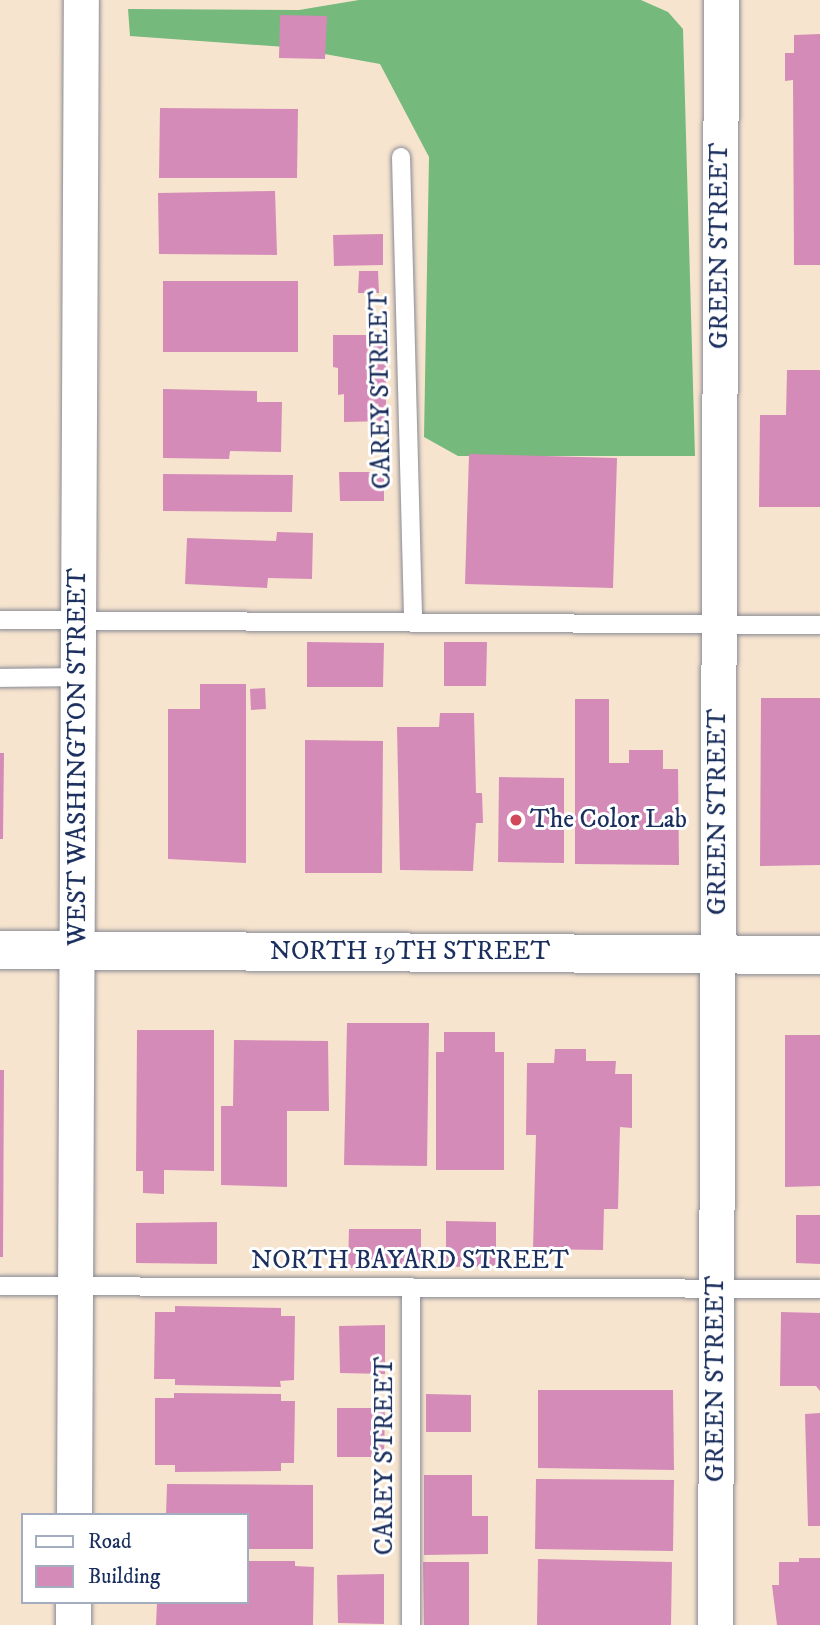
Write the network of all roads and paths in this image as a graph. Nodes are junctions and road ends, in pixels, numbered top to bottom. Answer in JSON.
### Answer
{"nodes":[{"id":1,"x":81,"y":0,"type":"edge"},
{"id":2,"x":721,"y":0,"type":"edge"},
{"id":3,"x":401,"y":157,"type":"dead end"},
{"id":4,"x":0,"y":620,"type":"edge"},
{"id":5,"x":79,"y":620,"type":"junction"},
{"id":6,"x":414,"y":623,"type":"junction"},
{"id":7,"x":719,"y":625,"type":"junction"},
{"id":8,"x":820,"y":625,"type":"edge"},
{"id":9,"x":78,"y":677,"type":"junction"},
{"id":10,"x":0,"y":678,"type":"edge"},
{"id":11,"x":0,"y":950,"type":"edge"},
{"id":12,"x":76,"y":950,"type":"junction"},
{"id":13,"x":717,"y":955,"type":"junction"},
{"id":14,"x":820,"y":955,"type":"edge"},
{"id":15,"x":0,"y":1286,"type":"edge"},
{"id":16,"x":76,"y":1286,"type":"junction"},
{"id":17,"x":411,"y":1287,"type":"junction"},
{"id":18,"x":716,"y":1289,"type":"junction"},
{"id":19,"x":820,"y":1289,"type":"edge"},
{"id":20,"x":74,"y":1513,"type":"edge"},
{"id":21,"x":73,"y":1604,"type":"edge"},
{"id":22,"x":73,"y":1625,"type":"edge"},
{"id":23,"x":411,"y":1625,"type":"edge"},
{"id":24,"x":715,"y":1625,"type":"edge"}],
"edges":[{"from":1,"to":5,"type":"street","name":"WEST WASHINGTON STREET"},
{"from":2,"to":7,"type":"street","name":"GREEN STREET"},
{"from":3,"to":6,"type":"lane","name":"CAREY STREET"},
{"from":4,"to":5,"type":"lane"},
{"from":5,"to":6,"type":"lane"},
{"from":5,"to":9,"type":"street","name":"WEST WASHINGTON STREET"},
{"from":6,"to":7,"type":"lane"},
{"from":7,"to":8,"type":"lane"},
{"from":7,"to":13,"type":"street","name":"GREEN STREET"},
{"from":9,"to":10,"type":"lane"},
{"from":9,"to":12,"type":"street","name":"WEST WASHINGTON STREET"},
{"from":11,"to":12,"type":"street","name":"NORTH 19TH STREET"},
{"from":12,"to":13,"type":"street","name":"NORTH 19TH STREET"},
{"from":12,"to":16,"type":"street","name":"WEST WASHINGTON STREET"},
{"from":13,"to":14,"type":"street","name":"NORTH 19TH STREET"},
{"from":13,"to":18,"type":"street","name":"GREEN STREET"},
{"from":15,"to":16,"type":"lane","name":"NORTH BAYARD STREET"},
{"from":16,"to":17,"type":"lane","name":"NORTH BAYARD STREET"},
{"from":16,"to":20,"type":"street","name":"WEST WASHINGTON STREET"},
{"from":17,"to":18,"type":"lane","name":"NORTH BAYARD STREET"},
{"from":17,"to":23,"type":"lane","name":"CAREY STREET"},
{"from":18,"to":19,"type":"lane","name":"NORTH BAYARD STREET"},
{"from":18,"to":24,"type":"street","name":"GREEN STREET"},
{"from":21,"to":22,"type":"street"}]}
